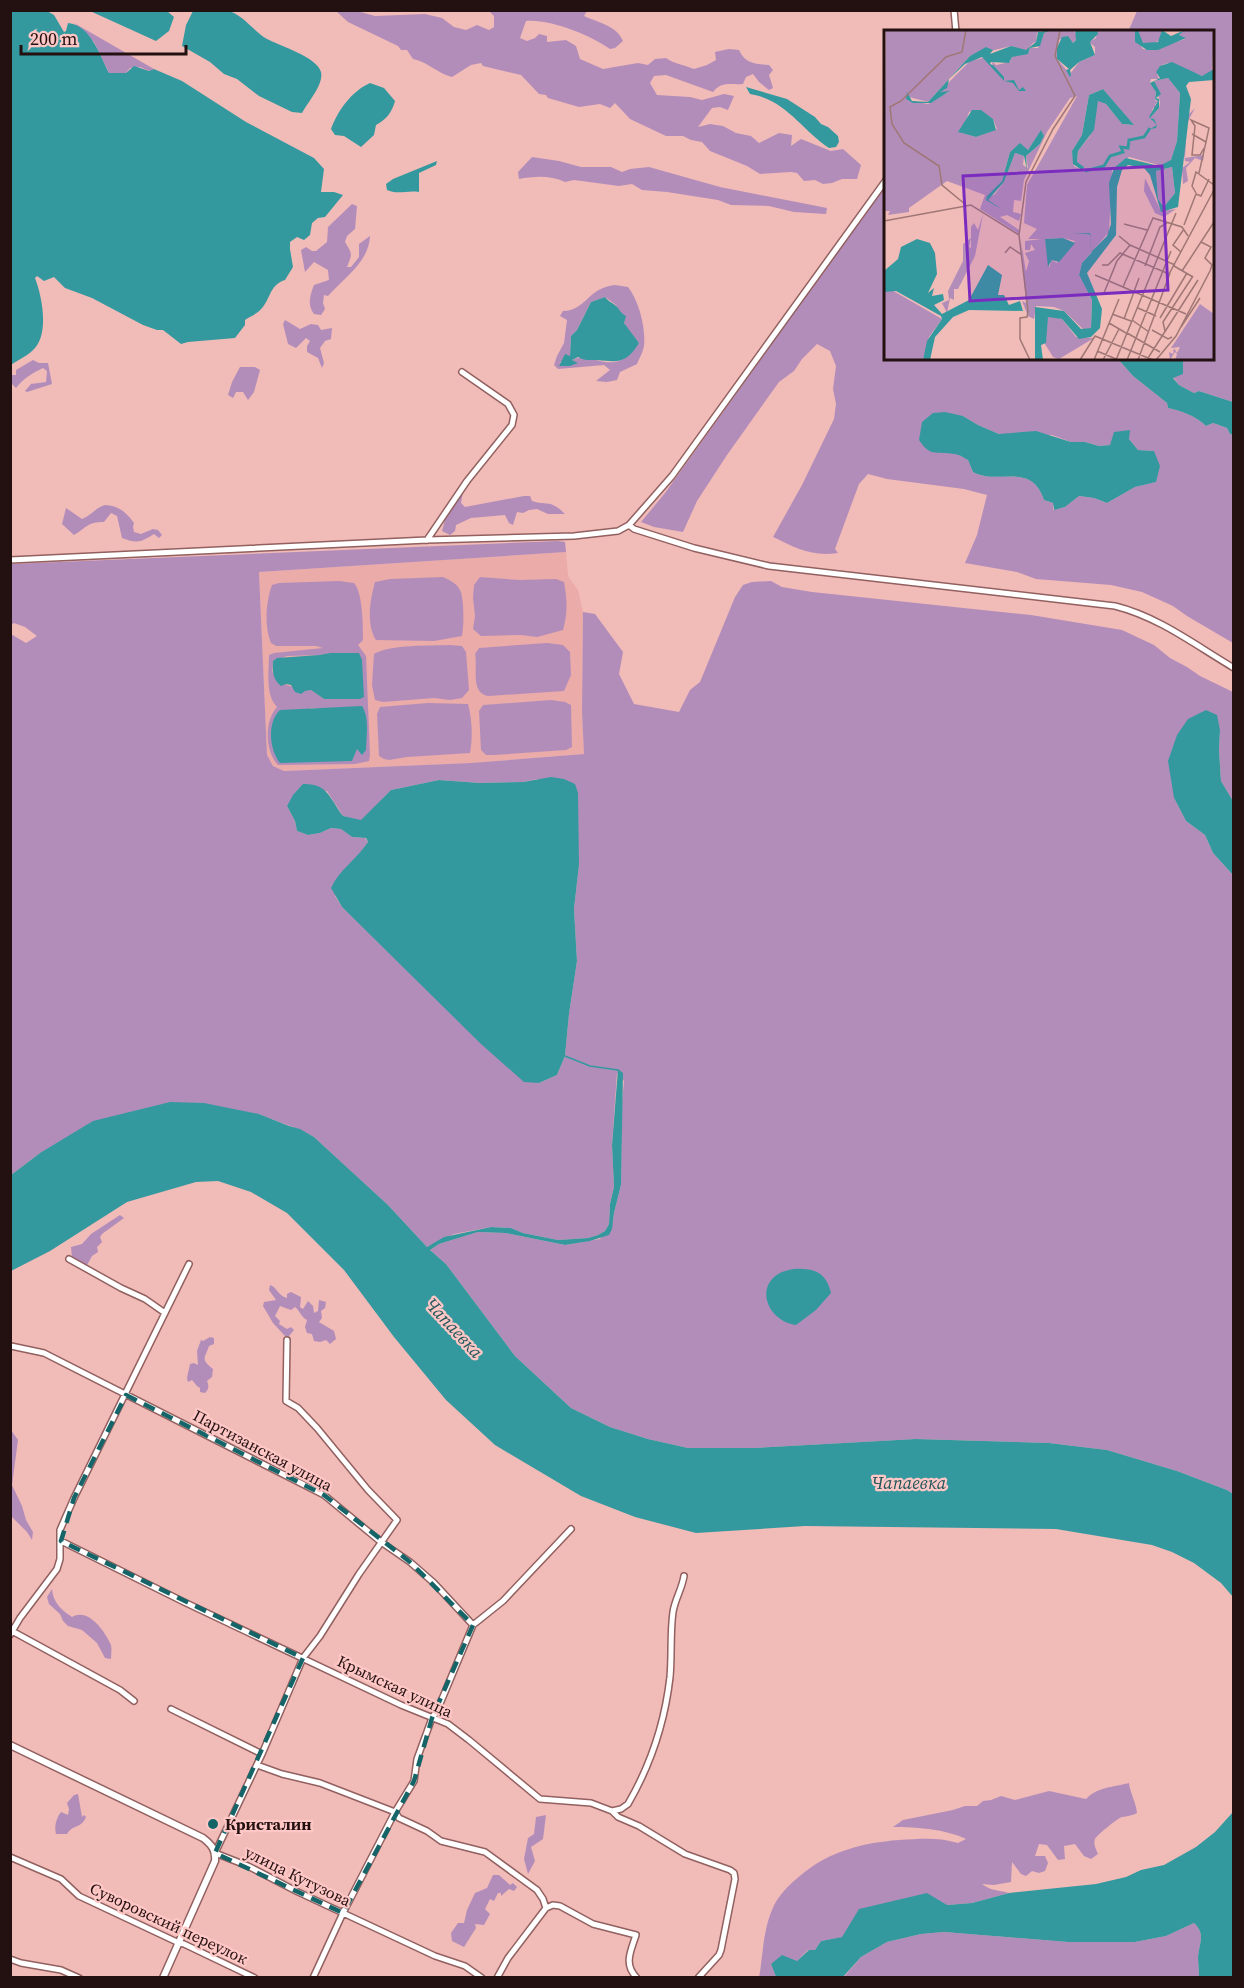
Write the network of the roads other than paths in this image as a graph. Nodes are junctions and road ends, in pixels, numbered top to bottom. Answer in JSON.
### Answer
{"nodes":[{"id":1,"x":961,"y":10,"type":"edge"},
{"id":2,"x":955,"y":14,"type":"edge"},
{"id":3,"x":956,"y":30,"type":"edge"},
{"id":4,"x":884,"y":181,"type":"edge"},
{"id":5,"x":462,"y":372,"type":"dead end"},
{"id":6,"x":629,"y":525,"type":"junction"},
{"id":7,"x":427,"y":540,"type":"junction"},
{"id":8,"x":10,"y":560,"type":"edge"},
{"id":9,"x":1233,"y":668,"type":"edge"},
{"id":10,"x":69,"y":1259,"type":"dead end"},
{"id":11,"x":189,"y":1264,"type":"dead end"},
{"id":12,"x":165,"y":1312,"type":"junction"},
{"id":13,"x":287,"y":1340,"type":"dead end"},
{"id":14,"x":11,"y":1346,"type":"edge"},
{"id":15,"x":126,"y":1395,"type":"junction"},
{"id":16,"x":571,"y":1528,"type":"dead end"},
{"id":17,"x":61,"y":1541,"type":"junction"},
{"id":18,"x":381,"y":1542,"type":"junction"},
{"id":19,"x":684,"y":1576,"type":"dead end"},
{"id":20,"x":473,"y":1624,"type":"junction"},
{"id":21,"x":11,"y":1632,"type":"edge"},
{"id":22,"x":303,"y":1658,"type":"junction"},
{"id":23,"x":134,"y":1701,"type":"dead end"},
{"id":24,"x":171,"y":1709,"type":"dead end"},
{"id":25,"x":432,"y":1718,"type":"junction"},
{"id":26,"x":10,"y":1745,"type":"edge"},
{"id":27,"x":262,"y":1755,"type":"junction"},
{"id":28,"x":257,"y":1765,"type":"junction"},
{"id":29,"x":612,"y":1811,"type":"junction"},
{"id":30,"x":395,"y":1812,"type":"junction"},
{"id":31,"x":216,"y":1853,"type":"junction"},
{"id":32,"x":10,"y":1857,"type":"edge"},
{"id":33,"x":546,"y":1908,"type":"junction"},
{"id":34,"x":343,"y":1913,"type":"junction"},
{"id":35,"x":179,"y":1943,"type":"junction"},
{"id":36,"x":10,"y":1959,"type":"edge"},
{"id":37,"x":79,"y":1977,"type":"edge"},
{"id":38,"x":163,"y":1977,"type":"edge"},
{"id":39,"x":255,"y":1977,"type":"edge"},
{"id":40,"x":313,"y":1977,"type":"edge"},
{"id":41,"x":482,"y":1977,"type":"edge"},
{"id":42,"x":497,"y":1977,"type":"edge"},
{"id":43,"x":637,"y":1977,"type":"edge"},
{"id":44,"x":698,"y":1977,"type":"edge"}],
"edges":[{"from":1,"to":2,"type":"street"},
{"from":2,"to":3,"type":"street"},
{"from":4,"to":6,"type":"street"},
{"from":5,"to":7,"type":"street"},
{"from":6,"to":7,"type":"street"},
{"from":6,"to":9,"type":"street"},
{"from":7,"to":8,"type":"street"},
{"from":10,"to":12,"type":"street"},
{"from":11,"to":12,"type":"street"},
{"from":12,"to":15,"type":"street"},
{"from":13,"to":18,"type":"street","name":"Партизанская улица"},
{"from":14,"to":15,"type":"street","name":"Партизанская улица"},
{"from":15,"to":17,"type":"street"},
{"from":15,"to":18,"type":"street","name":"Партизанская улица"},
{"from":16,"to":20,"type":"street"},
{"from":17,"to":21,"type":"street"},
{"from":17,"to":22,"type":"street","name":"Крымская улица"},
{"from":18,"to":20,"type":"street","name":"Партизанская улица"},
{"from":18,"to":22,"type":"street"},
{"from":19,"to":29,"type":"street"},
{"from":20,"to":25,"type":"street"},
{"from":21,"to":23,"type":"street"},
{"from":22,"to":25,"type":"street","name":"Крымская улица"},
{"from":22,"to":27,"type":"street"},
{"from":24,"to":27,"type":"street"},
{"from":25,"to":29,"type":"street","name":"Крымская улица"},
{"from":25,"to":30,"type":"street"},
{"from":26,"to":31,"type":"street","name":"улица Кутузова"},
{"from":27,"to":28,"type":"street"},
{"from":28,"to":30,"type":"street"},
{"from":28,"to":31,"type":"street"},
{"from":29,"to":44,"type":"street","name":"Крымская улица"},
{"from":30,"to":33,"type":"street"},
{"from":30,"to":34,"type":"street"},
{"from":31,"to":34,"type":"street","name":"улица Кутузова"},
{"from":31,"to":35,"type":"street"},
{"from":32,"to":35,"type":"street","name":"Суворовский переулок"},
{"from":33,"to":42,"type":"street"},
{"from":33,"to":43,"type":"street"},
{"from":34,"to":40,"type":"street"},
{"from":34,"to":41,"type":"street","name":"улица Кутузова"},
{"from":35,"to":38,"type":"street"},
{"from":35,"to":39,"type":"street","name":"Суворовский переулок"},
{"from":36,"to":37,"type":"street"}]}
